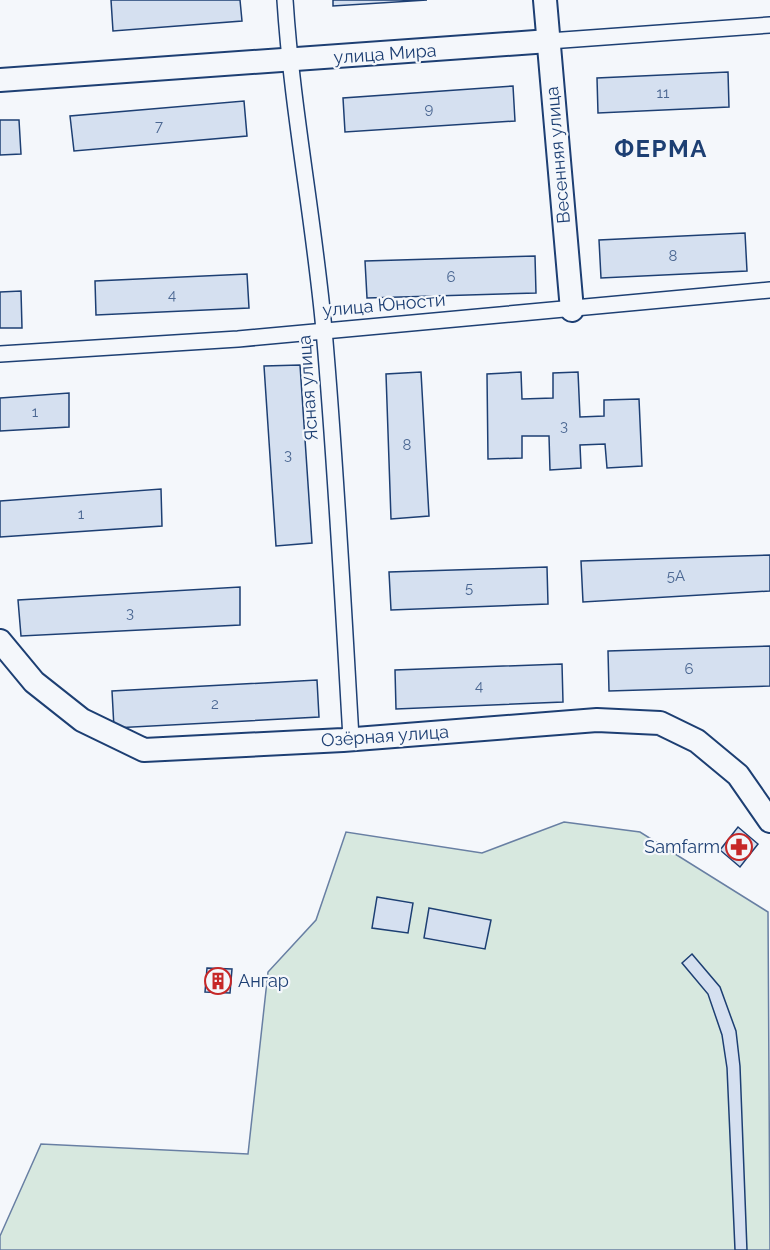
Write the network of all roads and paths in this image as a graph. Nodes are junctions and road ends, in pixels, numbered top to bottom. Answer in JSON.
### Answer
{"nodes":[{"id":1,"x":285,"y":0,"type":"edge"},
{"id":2,"x":545,"y":0,"type":"edge"},
{"id":3,"x":770,"y":25,"type":"edge"},
{"id":4,"x":549,"y":41,"type":"junction"},
{"id":5,"x":289,"y":62,"type":"junction"},
{"id":6,"x":0,"y":80,"type":"edge"},
{"id":7,"x":770,"y":290,"type":"edge"},
{"id":8,"x":572,"y":310,"type":"junction"},
{"id":9,"x":324,"y":330,"type":"junction"},
{"id":10,"x":0,"y":354,"type":"edge"},
{"id":11,"x":0,"y":640,"type":"edge"},
{"id":12,"x":351,"y":738,"type":"junction"},
{"id":13,"x":770,"y":821,"type":"edge"}],
"edges":[{"from":1,"to":5,"type":"street","name":"Ясная улица"},
{"from":2,"to":4,"type":"street","name":"Весенняя улица"},
{"from":3,"to":4,"type":"street","name":"улица Мира"},
{"from":4,"to":5,"type":"street","name":"улица Мира"},
{"from":4,"to":8,"type":"street","name":"Весенняя улица"},
{"from":5,"to":6,"type":"street","name":"улица Мира"},
{"from":5,"to":9,"type":"street","name":"Ясная улица"},
{"from":7,"to":8,"type":"street","name":"улица Юности"},
{"from":8,"to":9,"type":"street","name":"улица Юности"},
{"from":9,"to":10,"type":"street","name":"улица Юности"},
{"from":9,"to":12,"type":"street","name":"Ясная улица"},
{"from":11,"to":12,"type":"street","name":"Озёрная улица"},
{"from":12,"to":13,"type":"street","name":"Озёрная улица"}]}
